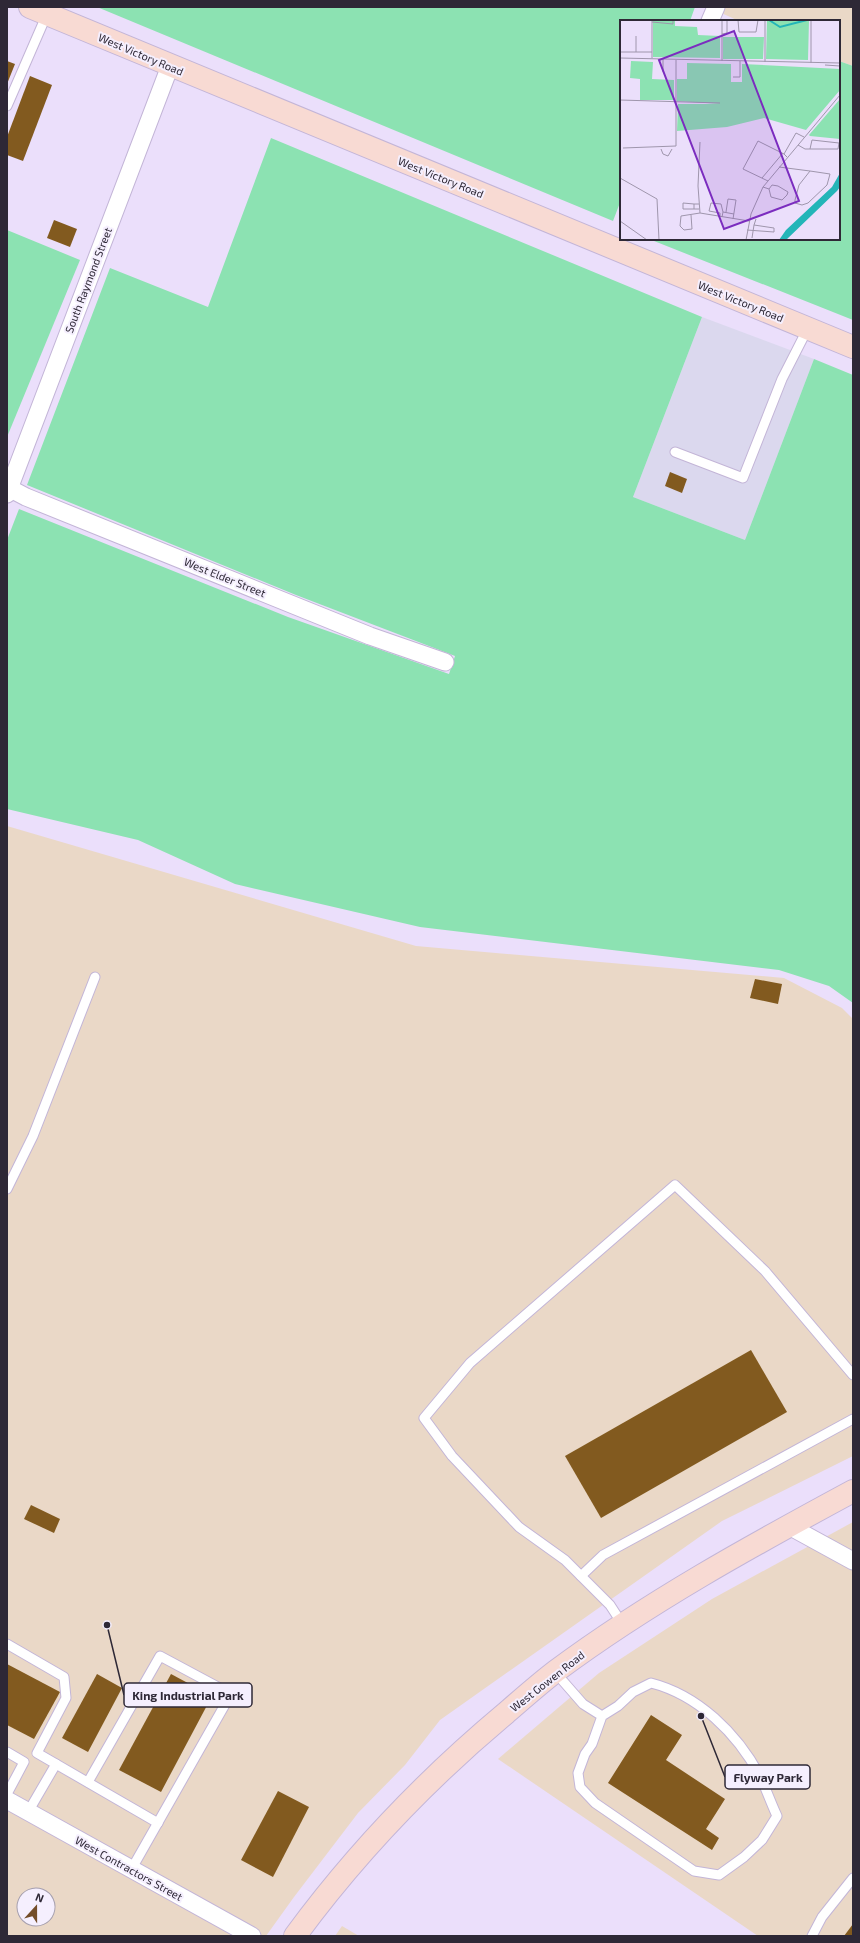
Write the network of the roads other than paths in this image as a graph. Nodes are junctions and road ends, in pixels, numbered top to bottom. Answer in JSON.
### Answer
{"nodes":[{"id":1,"x":716,"y":7,"type":"edge"},
{"id":2,"x":38,"y":11,"type":"edge"},
{"id":3,"x":710,"y":20,"type":"edge"},
{"id":4,"x":170,"y":66,"type":"junction"},
{"id":5,"x":7,"y":106,"type":"edge"},
{"id":6,"x":624,"y":245,"type":"edge"},
{"id":7,"x":808,"y":328,"type":"junction"},
{"id":8,"x":853,"y":347,"type":"edge"},
{"id":9,"x":675,"y":452,"type":"dead end"},
{"id":10,"x":8,"y":490,"type":"edge"},
{"id":11,"x":445,"y":662,"type":"dead end"},
{"id":12,"x":95,"y":977,"type":"dead end"},
{"id":13,"x":7,"y":1189,"type":"edge"},
{"id":14,"x":853,"y":1375,"type":"edge"},
{"id":15,"x":853,"y":1419,"type":"edge"},
{"id":16,"x":853,"y":1491,"type":"edge"},
{"id":17,"x":789,"y":1526,"type":"junction"},
{"id":18,"x":853,"y":1561,"type":"edge"},
{"id":19,"x":581,"y":1576,"type":"junction"},
{"id":20,"x":623,"y":1625,"type":"junction"},
{"id":21,"x":7,"y":1644,"type":"edge"},
{"id":22,"x":555,"y":1672,"type":"junction"},
{"id":23,"x":602,"y":1716,"type":"junction"},
{"id":24,"x":7,"y":1752,"type":"edge"},
{"id":25,"x":37,"y":1753,"type":"junction"},
{"id":26,"x":24,"y":1762,"type":"junction"},
{"id":27,"x":56,"y":1764,"type":"junction"},
{"id":28,"x":88,"y":1782,"type":"junction"},
{"id":29,"x":7,"y":1794,"type":"edge"},
{"id":30,"x":7,"y":1800,"type":"edge"},
{"id":31,"x":28,"y":1812,"type":"junction"},
{"id":32,"x":158,"y":1823,"type":"junction"},
{"id":33,"x":131,"y":1870,"type":"junction"},
{"id":34,"x":853,"y":1878,"type":"edge"},
{"id":35,"x":252,"y":1936,"type":"edge"},
{"id":36,"x":295,"y":1936,"type":"edge"},
{"id":37,"x":812,"y":1936,"type":"edge"}],
"edges":[{"from":1,"to":3,"type":"street"},
{"from":2,"to":4,"type":"main road","name":"West Victory Road"},
{"from":2,"to":5,"type":"lane"},
{"from":4,"to":6,"type":"main road","name":"West Victory Road"},
{"from":4,"to":10,"type":"street","name":"South Raymond Street"},
{"from":6,"to":7,"type":"main road","name":"West Victory Road"},
{"from":7,"to":8,"type":"main road","name":"West Victory Road"},
{"from":7,"to":9,"type":"lane"},
{"from":10,"to":11,"type":"street","name":"West Elder Street"},
{"from":12,"to":13,"type":"lane"},
{"from":14,"to":19,"type":"lane"},
{"from":15,"to":19,"type":"lane"},
{"from":16,"to":17,"type":"main road","name":"West Gowen Road"},
{"from":17,"to":18,"type":"street"},
{"from":17,"to":20,"type":"main road","name":"West Gowen Road"},
{"from":19,"to":20,"type":"lane"},
{"from":20,"to":22,"type":"main road","name":"West Gowen Road"},
{"from":21,"to":25,"type":"lane"},
{"from":22,"to":23,"type":"lane"},
{"from":22,"to":36,"type":"main road","name":"West Gowen Road"},
{"from":23,"to":23,"type":"lane"},
{"from":24,"to":26,"type":"lane"},
{"from":25,"to":26,"type":"lane"},
{"from":25,"to":27,"type":"lane"},
{"from":26,"to":29,"type":"lane"},
{"from":27,"to":28,"type":"lane"},
{"from":27,"to":31,"type":"lane"},
{"from":28,"to":32,"type":"lane"},
{"from":28,"to":32,"type":"lane"},
{"from":30,"to":31,"type":"street","name":"West Contractors Street"},
{"from":31,"to":33,"type":"street","name":"West Contractors Street"},
{"from":32,"to":33,"type":"lane"},
{"from":33,"to":35,"type":"street","name":"West Contractors Street"},
{"from":34,"to":37,"type":"lane"}]}
